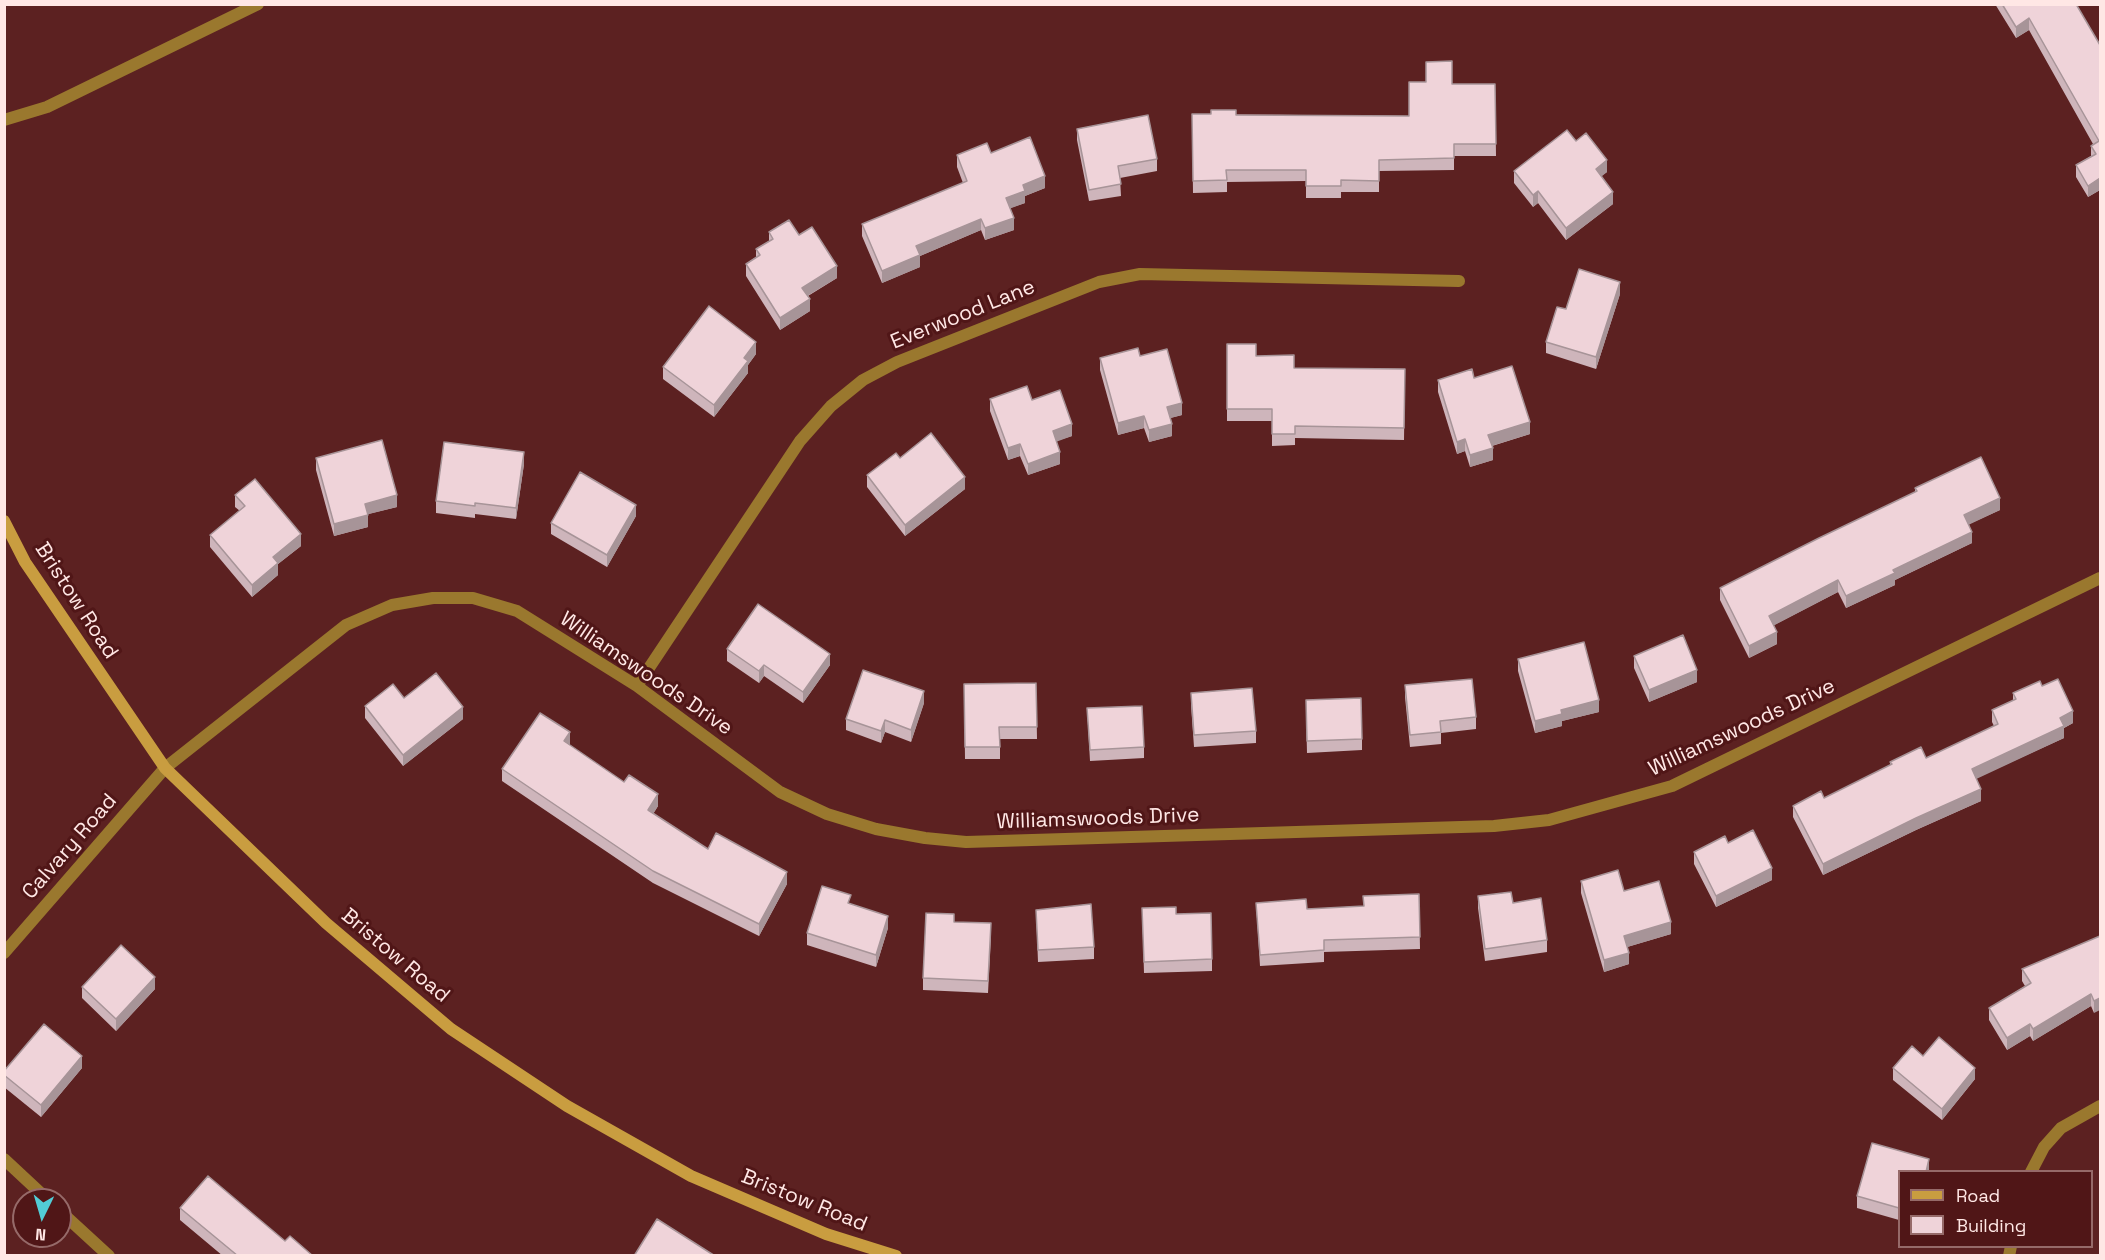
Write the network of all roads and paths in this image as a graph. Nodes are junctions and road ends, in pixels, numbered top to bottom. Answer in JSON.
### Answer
{"nodes":[{"id":1,"x":258,"y":4,"type":"edge"},
{"id":2,"x":4,"y":120,"type":"edge"},
{"id":3,"x":1459,"y":281,"type":"dead end"},
{"id":4,"x":4,"y":521,"type":"edge"},
{"id":5,"x":2100,"y":578,"type":"edge"},
{"id":6,"x":637,"y":686,"type":"junction"},
{"id":7,"x":165,"y":768,"type":"junction"},
{"id":8,"x":4,"y":953,"type":"edge"},
{"id":9,"x":2100,"y":1107,"type":"edge"},
{"id":10,"x":4,"y":1160,"type":"edge"},
{"id":11,"x":2032,"y":1170,"type":"edge"},
{"id":12,"x":35,"y":1188,"type":"edge"},
{"id":13,"x":72,"y":1222,"type":"edge"},
{"id":14,"x":109,"y":1256,"type":"edge"},
{"id":15,"x":896,"y":1256,"type":"edge"}],
"edges":[{"from":1,"to":2,"type":"street"},
{"from":3,"to":6,"type":"street","name":"Everwood Lane"},
{"from":4,"to":7,"type":"main road","name":"Bristow Road"},
{"from":5,"to":6,"type":"street","name":"Williamswoods Drive"},
{"from":6,"to":7,"type":"street","name":"Williamswoods Drive"},
{"from":7,"to":8,"type":"street","name":"Calvary Road"},
{"from":7,"to":15,"type":"main road","name":"Bristow Road"},
{"from":9,"to":11,"type":"street"},
{"from":10,"to":12,"type":"street"},
{"from":13,"to":14,"type":"street"}]}
